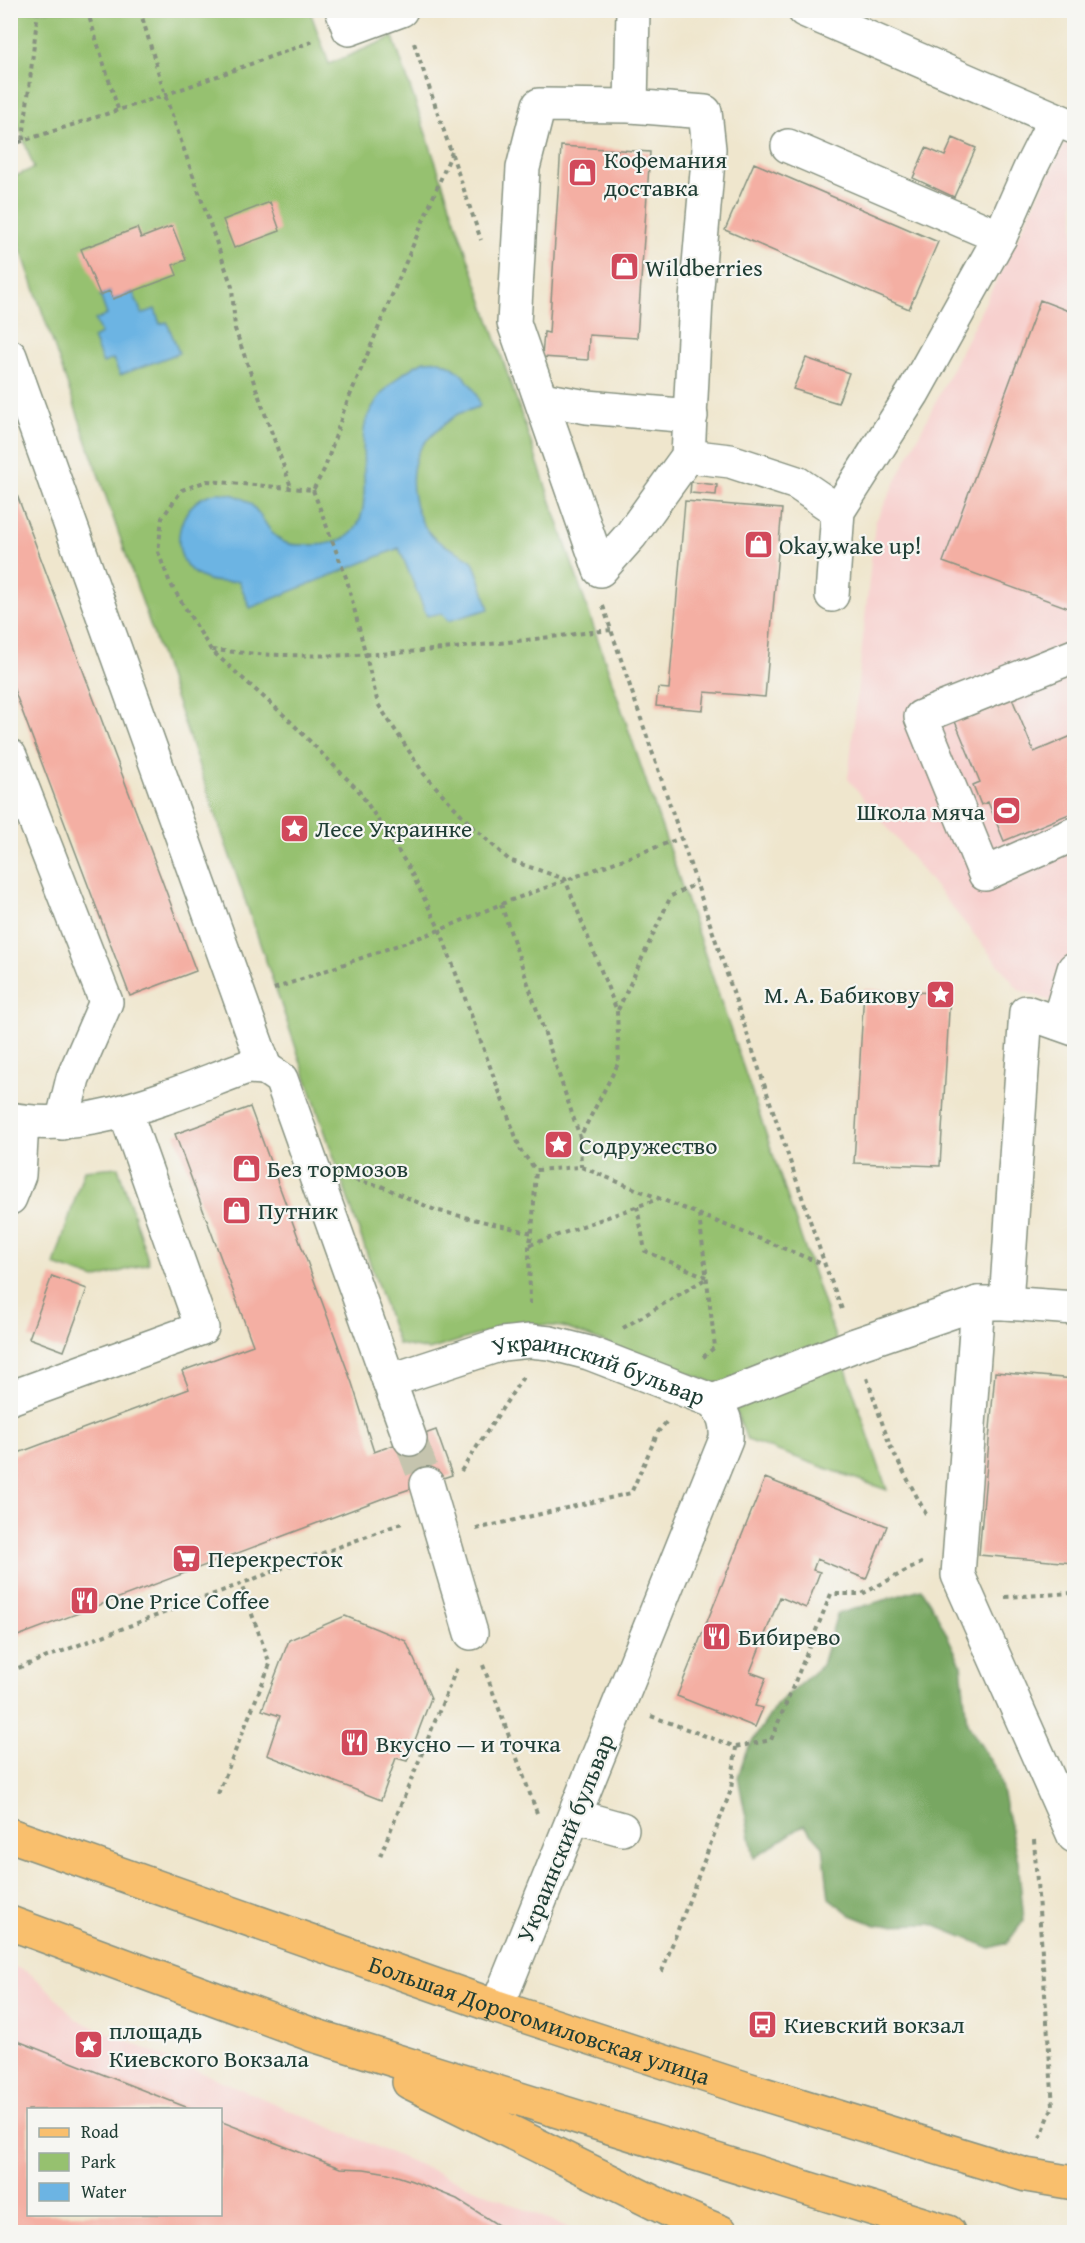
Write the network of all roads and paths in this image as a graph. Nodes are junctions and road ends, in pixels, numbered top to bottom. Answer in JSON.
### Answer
{"nodes":[{"id":1,"x":38,"y":10,"type":"edge"},
{"id":2,"x":87,"y":10,"type":"edge"},
{"id":3,"x":140,"y":10,"type":"edge"},
{"id":4,"x":633,"y":10,"type":"edge"},
{"id":5,"x":804,"y":10,"type":"edge"},
{"id":6,"x":346,"y":20,"type":"edge"},
{"id":7,"x":406,"y":21,"type":"edge"},
{"id":8,"x":165,"y":95,"type":"junction"},
{"id":9,"x":631,"y":106,"type":"junction"},
{"id":10,"x":118,"y":109,"type":"junction"},
{"id":11,"x":1065,"y":123,"type":"edge"},
{"id":12,"x":22,"y":140,"type":"junction"},
{"id":13,"x":10,"y":145,"type":"edge"},
{"id":14,"x":788,"y":146,"type":"dead end"},
{"id":15,"x":452,"y":151,"type":"junction"},
{"id":16,"x":1000,"y":237,"type":"junction"},
{"id":17,"x":482,"y":240,"type":"dead end"},
{"id":18,"x":10,"y":356,"type":"edge"},
{"id":19,"x":542,"y":399,"type":"junction"},
{"id":20,"x":691,"y":416,"type":"junction"},
{"id":21,"x":688,"y":456,"type":"junction"},
{"id":22,"x":291,"y":487,"type":"junction"},
{"id":23,"x":313,"y":490,"type":"junction"},
{"id":24,"x":838,"y":512,"type":"junction"},
{"id":25,"x":832,"y":596,"type":"dead end"},
{"id":26,"x":601,"y":597,"type":"dead end"},
{"id":27,"x":612,"y":630,"type":"junction"},
{"id":28,"x":212,"y":650,"type":"junction"},
{"id":29,"x":366,"y":654,"type":"junction"},
{"id":30,"x":1074,"y":656,"type":"edge"},
{"id":31,"x":10,"y":756,"type":"edge"},
{"id":32,"x":1074,"y":834,"type":"edge"},
{"id":33,"x":681,"y":838,"type":"junction"},
{"id":34,"x":565,"y":879,"type":"junction"},
{"id":35,"x":696,"y":884,"type":"junction"},
{"id":36,"x":501,"y":903,"type":"junction"},
{"id":37,"x":440,"y":930,"type":"junction"},
{"id":38,"x":1074,"y":969,"type":"edge"},
{"id":39,"x":242,"y":1000,"type":"junction"},
{"id":40,"x":617,"y":1011,"type":"junction"},
{"id":41,"x":1066,"y":1026,"type":"edge"},
{"id":42,"x":265,"y":1068,"type":"junction"},
{"id":43,"x":125,"y":1111,"type":"junction"},
{"id":44,"x":16,"y":1120,"type":"edge"},
{"id":45,"x":62,"y":1123,"type":"junction"},
{"id":46,"x":580,"y":1137,"type":"junction"},
{"id":47,"x":581,"y":1167,"type":"junction"},
{"id":48,"x":536,"y":1170,"type":"junction"},
{"id":49,"x":320,"y":1184,"type":"junction"},
{"id":50,"x":10,"y":1198,"type":"edge"},
{"id":51,"x":659,"y":1199,"type":"junction"},
{"id":52,"x":637,"y":1206,"type":"junction"},
{"id":53,"x":699,"y":1215,"type":"junction"},
{"id":54,"x":532,"y":1233,"type":"junction"},
{"id":55,"x":529,"y":1245,"type":"junction"},
{"id":56,"x":825,"y":1265,"type":"junction"},
{"id":57,"x":707,"y":1278,"type":"junction"},
{"id":58,"x":992,"y":1303,"type":"junction"},
{"id":59,"x":1074,"y":1308,"type":"edge"},
{"id":60,"x":530,"y":1313,"type":"dead end"},
{"id":61,"x":621,"y":1330,"type":"dead end"},
{"id":62,"x":855,"y":1345,"type":"junction"},
{"id":63,"x":700,"y":1360,"type":"dead end"},
{"id":64,"x":524,"y":1376,"type":"dead end"},
{"id":65,"x":389,"y":1381,"type":"junction"},
{"id":66,"x":10,"y":1398,"type":"edge"},
{"id":67,"x":713,"y":1401,"type":"junction"},
{"id":68,"x":670,"y":1418,"type":"dead end"},
{"id":69,"x":410,"y":1439,"type":"tunnel mouth"},
{"id":70,"x":890,"y":1446,"type":"dead end"},
{"id":71,"x":435,"y":1510,"type":"junction"},
{"id":72,"x":924,"y":1562,"type":"dead end"},
{"id":73,"x":241,"y":1584,"type":"junction"},
{"id":74,"x":1074,"y":1593,"type":"edge"},
{"id":75,"x":968,"y":1599,"type":"junction"},
{"id":76,"x":471,"y":1633,"type":"junction"},
{"id":77,"x":10,"y":1671,"type":"edge"},
{"id":78,"x":620,"y":1704,"type":"junction"},
{"id":79,"x":735,"y":1747,"type":"junction"},
{"id":80,"x":218,"y":1794,"type":"dead end"},
{"id":81,"x":575,"y":1816,"type":"junction"},
{"id":82,"x":533,"y":1824,"type":"dead end"},
{"id":83,"x":622,"y":1829,"type":"dead end"},
{"id":84,"x":10,"y":1835,"type":"edge"},
{"id":85,"x":1034,"y":1835,"type":"dead end"},
{"id":86,"x":1074,"y":1836,"type":"edge"},
{"id":87,"x":380,"y":1856,"type":"dead end"},
{"id":88,"x":10,"y":1923,"type":"edge"},
{"id":89,"x":661,"y":1974,"type":"dead end"},
{"id":90,"x":497,"y":2007,"type":"junction"},
{"id":91,"x":313,"y":2035,"type":"junction"},
{"id":92,"x":1038,"y":2141,"type":"dead end"},
{"id":93,"x":1074,"y":2183,"type":"edge"},
{"id":94,"x":721,"y":2232,"type":"edge"},
{"id":95,"x":948,"y":2232,"type":"edge"}],
"edges":[{"from":1,"to":12,"type":"path"},
{"from":2,"to":10,"type":"path"},
{"from":3,"to":8,"type":"path"},
{"from":4,"to":9,"type":"street"},
{"from":5,"to":11,"type":"street"},
{"from":6,"to":7,"type":"street"},
{"from":6,"to":8,"type":"path"},
{"from":7,"to":15,"type":"path"},
{"from":8,"to":10,"type":"path"},
{"from":8,"to":22,"type":"path"},
{"from":9,"to":19,"type":"street"},
{"from":9,"to":20,"type":"street"},
{"from":10,"to":12,"type":"path"},
{"from":11,"to":16,"type":"street"},
{"from":12,"to":13,"type":"path"},
{"from":14,"to":16,"type":"street"},
{"from":15,"to":17,"type":"path"},
{"from":15,"to":23,"type":"path"},
{"from":16,"to":24,"type":"street"},
{"from":18,"to":39,"type":"street"},
{"from":19,"to":20,"type":"street"},
{"from":19,"to":21,"type":"street"},
{"from":20,"to":21,"type":"street"},
{"from":21,"to":24,"type":"street"},
{"from":22,"to":23,"type":"path"},
{"from":22,"to":28,"type":"path"},
{"from":23,"to":29,"type":"path"},
{"from":24,"to":25,"type":"street"},
{"from":26,"to":27,"type":"path"},
{"from":27,"to":29,"type":"path"},
{"from":27,"to":33,"type":"path"},
{"from":28,"to":29,"type":"path"},
{"from":28,"to":37,"type":"path"},
{"from":29,"to":34,"type":"path"},
{"from":30,"to":32,"type":"street"},
{"from":31,"to":45,"type":"street"},
{"from":33,"to":34,"type":"path"},
{"from":33,"to":35,"type":"path"},
{"from":34,"to":36,"type":"path"},
{"from":34,"to":40,"type":"path"},
{"from":35,"to":40,"type":"path"},
{"from":35,"to":56,"type":"path"},
{"from":36,"to":37,"type":"path"},
{"from":36,"to":46,"type":"path"},
{"from":37,"to":39,"type":"path"},
{"from":37,"to":48,"type":"path"},
{"from":38,"to":41,"type":"street"},
{"from":39,"to":42,"type":"street"},
{"from":40,"to":46,"type":"path"},
{"from":41,"to":58,"type":"street"},
{"from":42,"to":43,"type":"street"},
{"from":42,"to":49,"type":"street"},
{"from":43,"to":45,"type":"street"},
{"from":43,"to":66,"type":"street"},
{"from":44,"to":45,"type":"street"},
{"from":44,"to":50,"type":"street"},
{"from":46,"to":47,"type":"path"},
{"from":47,"to":48,"type":"path"},
{"from":47,"to":51,"type":"path"},
{"from":48,"to":54,"type":"path"},
{"from":49,"to":54,"type":"path"},
{"from":49,"to":65,"type":"street"},
{"from":51,"to":52,"type":"path"},
{"from":51,"to":53,"type":"path"},
{"from":52,"to":55,"type":"path"},
{"from":52,"to":57,"type":"path"},
{"from":53,"to":56,"type":"path"},
{"from":53,"to":57,"type":"path"},
{"from":54,"to":55,"type":"path"},
{"from":55,"to":60,"type":"path"},
{"from":56,"to":62,"type":"path"},
{"from":57,"to":61,"type":"path"},
{"from":57,"to":63,"type":"path"},
{"from":58,"to":59,"type":"street"},
{"from":58,"to":62,"type":"street"},
{"from":58,"to":75,"type":"street"},
{"from":62,"to":67,"type":"street"},
{"from":62,"to":70,"type":"path"},
{"from":64,"to":71,"type":"path"},
{"from":65,"to":67,"type":"street","name":"Украинский бульвар"},
{"from":65,"to":69,"type":"street"},
{"from":67,"to":78,"type":"street","name":"Украинский бульвар"},
{"from":68,"to":71,"type":"path"},
{"from":71,"to":73,"type":"path"},
{"from":71,"to":76,"type":"street"},
{"from":72,"to":79,"type":"path"},
{"from":73,"to":77,"type":"path"},
{"from":73,"to":80,"type":"path"},
{"from":74,"to":75,"type":"path"},
{"from":75,"to":86,"type":"street"},
{"from":76,"to":82,"type":"path"},
{"from":76,"to":87,"type":"path"},
{"from":78,"to":79,"type":"path"},
{"from":78,"to":81,"type":"street","name":"Украинский бульвар"},
{"from":79,"to":89,"type":"path"},
{"from":81,"to":83,"type":"street"},
{"from":81,"to":90,"type":"street","name":"Украинский бульвар"},
{"from":84,"to":90,"type":"main road","name":"Большая Дорогомиловская улица"},
{"from":85,"to":92,"type":"path"},
{"from":88,"to":91,"type":"main road"},
{"from":90,"to":93,"type":"main road","name":"Большая Дорогомиловская улица"},
{"from":91,"to":94,"type":"main road"},
{"from":91,"to":95,"type":"main road"}]}
